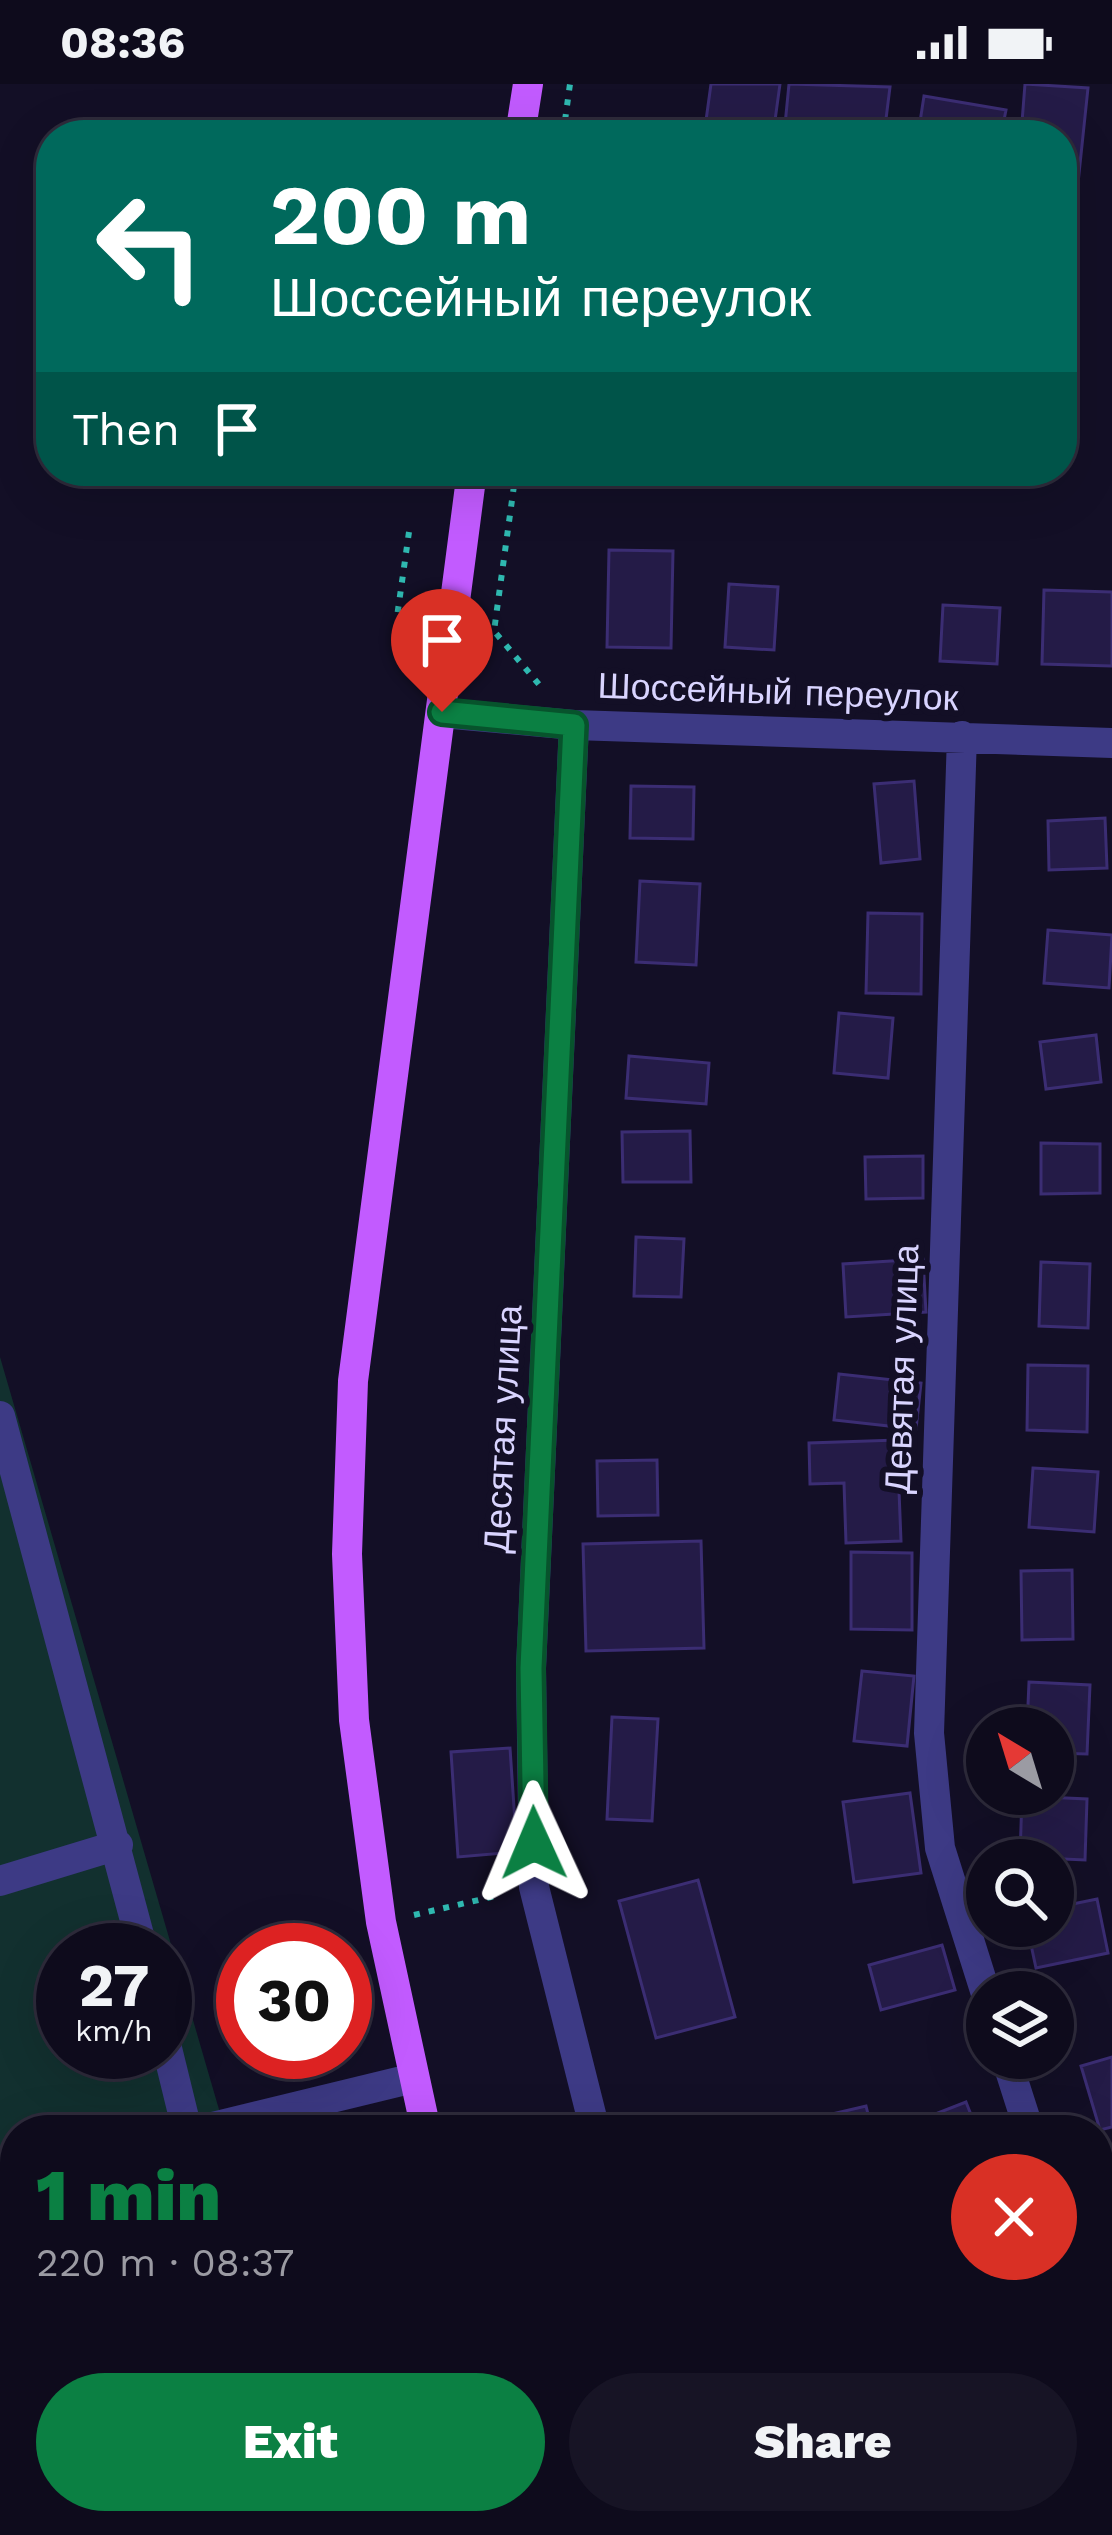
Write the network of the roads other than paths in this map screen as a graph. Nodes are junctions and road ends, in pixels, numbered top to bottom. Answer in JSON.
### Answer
{"nodes":[{"id":1,"x":528,"y":84,"type":"edge"},
{"id":2,"x":522,"y":120,"type":"edge"},
{"id":3,"x":470,"y":486,"type":"edge"},
{"id":4,"x":442,"y":712,"type":"junction"},
{"id":5,"x":574,"y":725,"type":"junction"},
{"id":6,"x":962,"y":736,"type":"junction"},
{"id":7,"x":1112,"y":743,"type":"edge"},
{"id":8,"x":0,"y":1417,"type":"edge"},
{"id":9,"x":13,"y":1515,"type":"edge"},
{"id":10,"x":118,"y":1845,"type":"junction"},
{"id":11,"x":0,"y":1881,"type":"edge"},
{"id":12,"x":137,"y":1923,"type":"edge"},
{"id":13,"x":979,"y":1971,"type":"edge"},
{"id":14,"x":414,"y":2078,"type":"junction"},
{"id":15,"x":175,"y":2079,"type":"edge"},
{"id":16,"x":1013,"y":2079,"type":"edge"},
{"id":17,"x":183,"y":2115,"type":"edge"},
{"id":18,"x":262,"y":2115,"type":"edge"},
{"id":19,"x":423,"y":2115,"type":"edge"},
{"id":20,"x":592,"y":2115,"type":"edge"},
{"id":21,"x":1024,"y":2115,"type":"edge"}],
"edges":[{"from":1,"to":2,"type":"main road"},
{"from":3,"to":4,"type":"main road"},
{"from":4,"to":5,"type":"street","name":"Шоссейный переулок"},
{"from":4,"to":14,"type":"main road"},
{"from":5,"to":6,"type":"street","name":"Шоссейный переулок"},
{"from":5,"to":20,"type":"street","name":"Десятая улица"},
{"from":6,"to":7,"type":"street","name":"Шоссейный переулок"},
{"from":6,"to":13,"type":"street","name":"Девятая улица"},
{"from":8,"to":9,"type":"street"},
{"from":9,"to":10,"type":"street"},
{"from":10,"to":11,"type":"street"},
{"from":10,"to":12,"type":"street"},
{"from":14,"to":18,"type":"street"},
{"from":14,"to":19,"type":"main road"},
{"from":15,"to":17,"type":"street"},
{"from":16,"to":21,"type":"street"}]}
